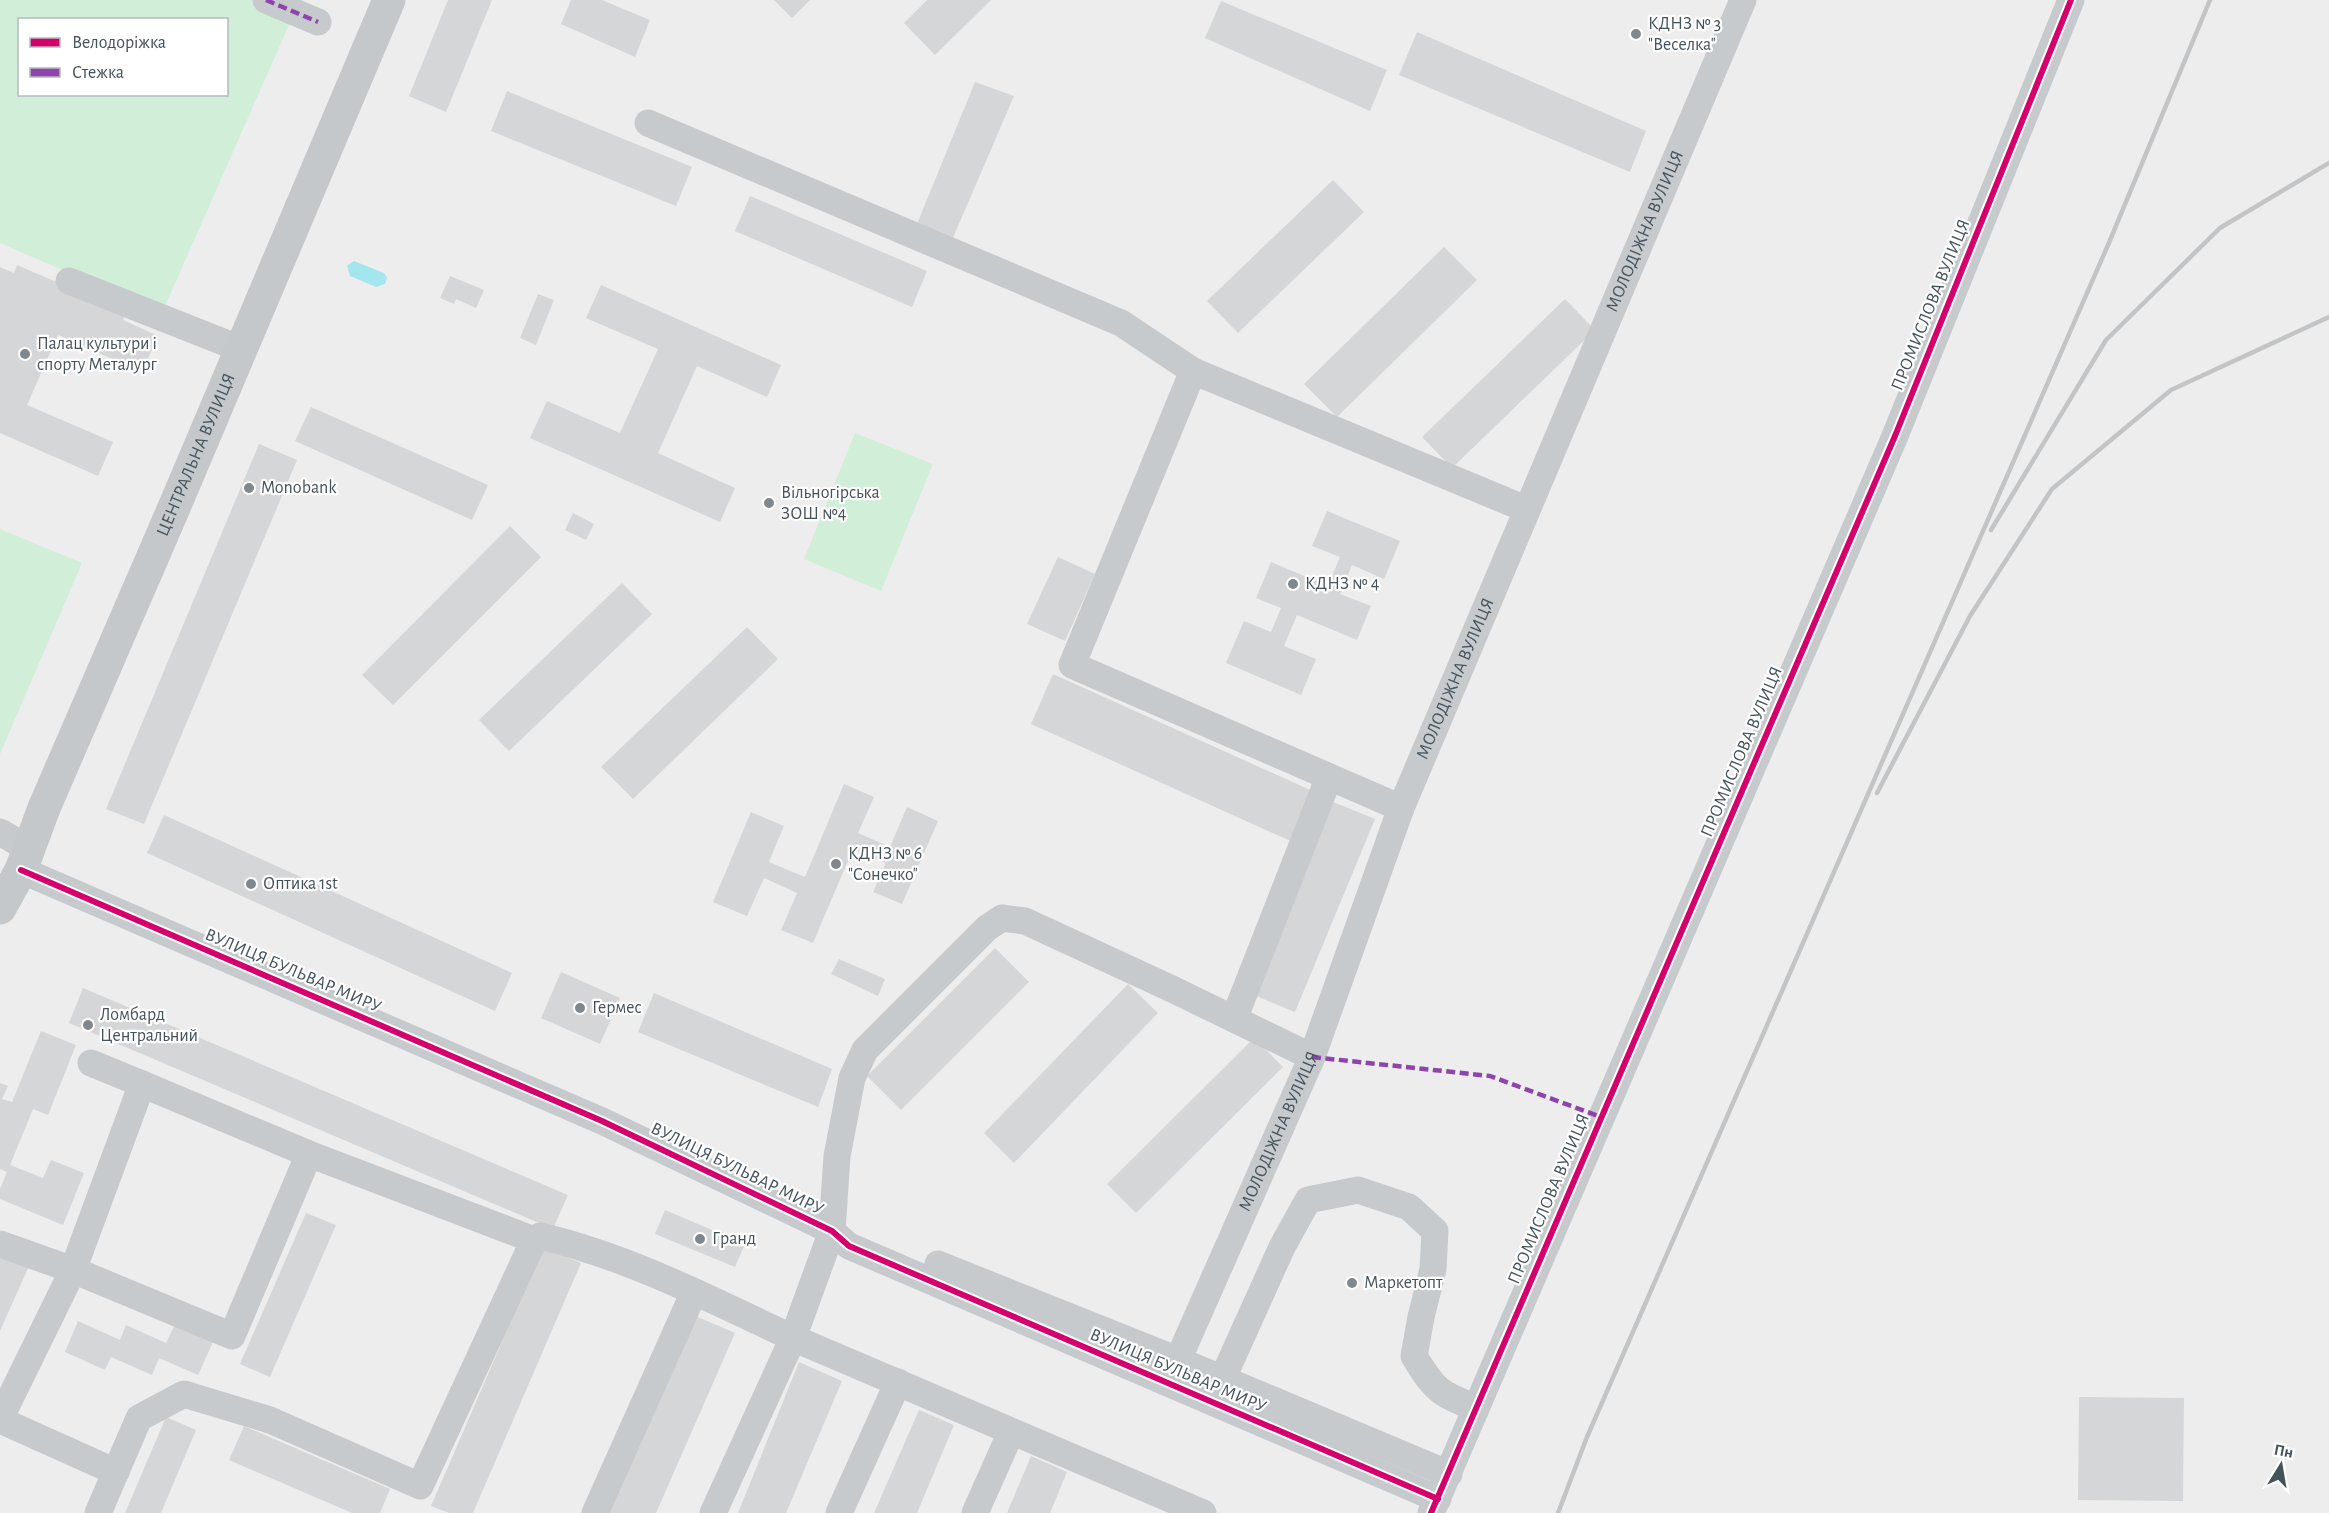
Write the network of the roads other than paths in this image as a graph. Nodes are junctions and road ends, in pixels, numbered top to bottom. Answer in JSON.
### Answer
{"nodes":[{"id":1,"x":266,"y":0,"type":"edge"},
{"id":2,"x":388,"y":0,"type":"edge"},
{"id":3,"x":1743,"y":0,"type":"edge"},
{"id":4,"x":2071,"y":0,"type":"edge"},
{"id":5,"x":318,"y":22,"type":"dead end"},
{"id":6,"x":648,"y":123,"type":"dead end"},
{"id":7,"x":69,"y":281,"type":"dead end"},
{"id":8,"x":241,"y":349,"type":"junction"},
{"id":9,"x":1193,"y":371,"type":"junction"},
{"id":10,"x":1526,"y":509,"type":"junction"},
{"id":11,"x":1329,"y":777,"type":"junction"},
{"id":12,"x":1401,"y":808,"type":"junction"},
{"id":13,"x":0,"y":832,"type":"edge"},
{"id":14,"x":12,"y":880,"type":"edge"},
{"id":15,"x":1234,"y":1019,"type":"junction"},
{"id":16,"x":1312,"y":1057,"type":"junction"},
{"id":17,"x":91,"y":1063,"type":"dead end"},
{"id":18,"x":142,"y":1084,"type":"junction"},
{"id":19,"x":309,"y":1154,"type":"junction"},
{"id":20,"x":832,"y":1231,"type":"junction"},
{"id":21,"x":534,"y":1239,"type":"junction"},
{"id":22,"x":0,"y":1244,"type":"edge"},
{"id":23,"x":73,"y":1270,"type":"junction"},
{"id":24,"x":694,"y":1292,"type":"junction"},
{"id":25,"x":793,"y":1338,"type":"junction"},
{"id":26,"x":1178,"y":1360,"type":"junction"},
{"id":27,"x":1222,"y":1380,"type":"junction"},
{"id":28,"x":898,"y":1382,"type":"junction"},
{"id":29,"x":1476,"y":1408,"type":"junction"},
{"id":30,"x":0,"y":1419,"type":"edge"},
{"id":31,"x":1011,"y":1432,"type":"junction"},
{"id":32,"x":116,"y":1472,"type":"junction"},
{"id":33,"x":1449,"y":1474,"type":"junction"},
{"id":34,"x":1158,"y":1504,"type":"edge"},
{"id":35,"x":1435,"y":1506,"type":"edge"},
{"id":36,"x":98,"y":1513,"type":"edge"},
{"id":37,"x":595,"y":1513,"type":"edge"},
{"id":38,"x":713,"y":1513,"type":"edge"},
{"id":39,"x":839,"y":1513,"type":"edge"},
{"id":40,"x":975,"y":1513,"type":"edge"},
{"id":41,"x":1203,"y":1513,"type":"edge"}],
"edges":[{"from":1,"to":5,"type":"street"},
{"from":2,"to":8,"type":"main road","name":"ЦЕНТРАЛЬНА ВУЛИЦЯ"},
{"from":3,"to":10,"type":"street","name":"МОЛОДІЖНА ВУЛИЦЯ"},
{"from":4,"to":29,"type":"street","name":"ПРОМИСЛОВА ВУЛИЦЯ"},
{"from":6,"to":9,"type":"street"},
{"from":7,"to":8,"type":"street"},
{"from":8,"to":14,"type":"main road","name":"ЦЕНТРАЛЬНА ВУЛИЦЯ"},
{"from":9,"to":10,"type":"street"},
{"from":9,"to":11,"type":"street"},
{"from":10,"to":12,"type":"street","name":"МОЛОДІЖНА ВУЛИЦЯ"},
{"from":11,"to":12,"type":"street"},
{"from":11,"to":15,"type":"street"},
{"from":12,"to":16,"type":"street","name":"МОЛОДІЖНА ВУЛИЦЯ"},
{"from":13,"to":14,"type":"street","name":"ВУЛИЦЯ БУЛЬВАР МИРУ"},
{"from":14,"to":20,"type":"street","name":"ВУЛИЦЯ БУЛЬВАР МИРУ"},
{"from":15,"to":16,"type":"street"},
{"from":15,"to":20,"type":"street"},
{"from":16,"to":26,"type":"street","name":"МОЛОДІЖНА ВУЛИЦЯ"},
{"from":17,"to":18,"type":"street"},
{"from":18,"to":19,"type":"street"},
{"from":18,"to":23,"type":"street"},
{"from":19,"to":21,"type":"street"},
{"from":19,"to":23,"type":"street"},
{"from":20,"to":25,"type":"street"},
{"from":20,"to":26,"type":"street","name":"ВУЛИЦЯ БУЛЬВАР МИРУ"},
{"from":20,"to":35,"type":"street","name":"ВУЛИЦЯ БУЛЬВАР МИРУ"},
{"from":21,"to":24,"type":"street"},
{"from":21,"to":32,"type":"street"},
{"from":22,"to":23,"type":"street"},
{"from":23,"to":30,"type":"street"},
{"from":24,"to":25,"type":"street"},
{"from":24,"to":37,"type":"street"},
{"from":25,"to":28,"type":"street"},
{"from":25,"to":38,"type":"street"},
{"from":26,"to":27,"type":"street","name":"ВУЛИЦЯ БУЛЬВАР МИРУ"},
{"from":27,"to":29,"type":"street"},
{"from":27,"to":33,"type":"street","name":"ВУЛИЦЯ БУЛЬВАР МИРУ"},
{"from":28,"to":31,"type":"street"},
{"from":28,"to":39,"type":"street"},
{"from":29,"to":33,"type":"street","name":"ПРОМИСЛОВА ВУЛИЦЯ"},
{"from":30,"to":32,"type":"street"},
{"from":31,"to":34,"type":"street"},
{"from":31,"to":40,"type":"street"},
{"from":32,"to":36,"type":"street"},
{"from":33,"to":35,"type":"street","name":"ПРОМИСЛОВА ВУЛИЦЯ"},
{"from":34,"to":41,"type":"street"}]}
